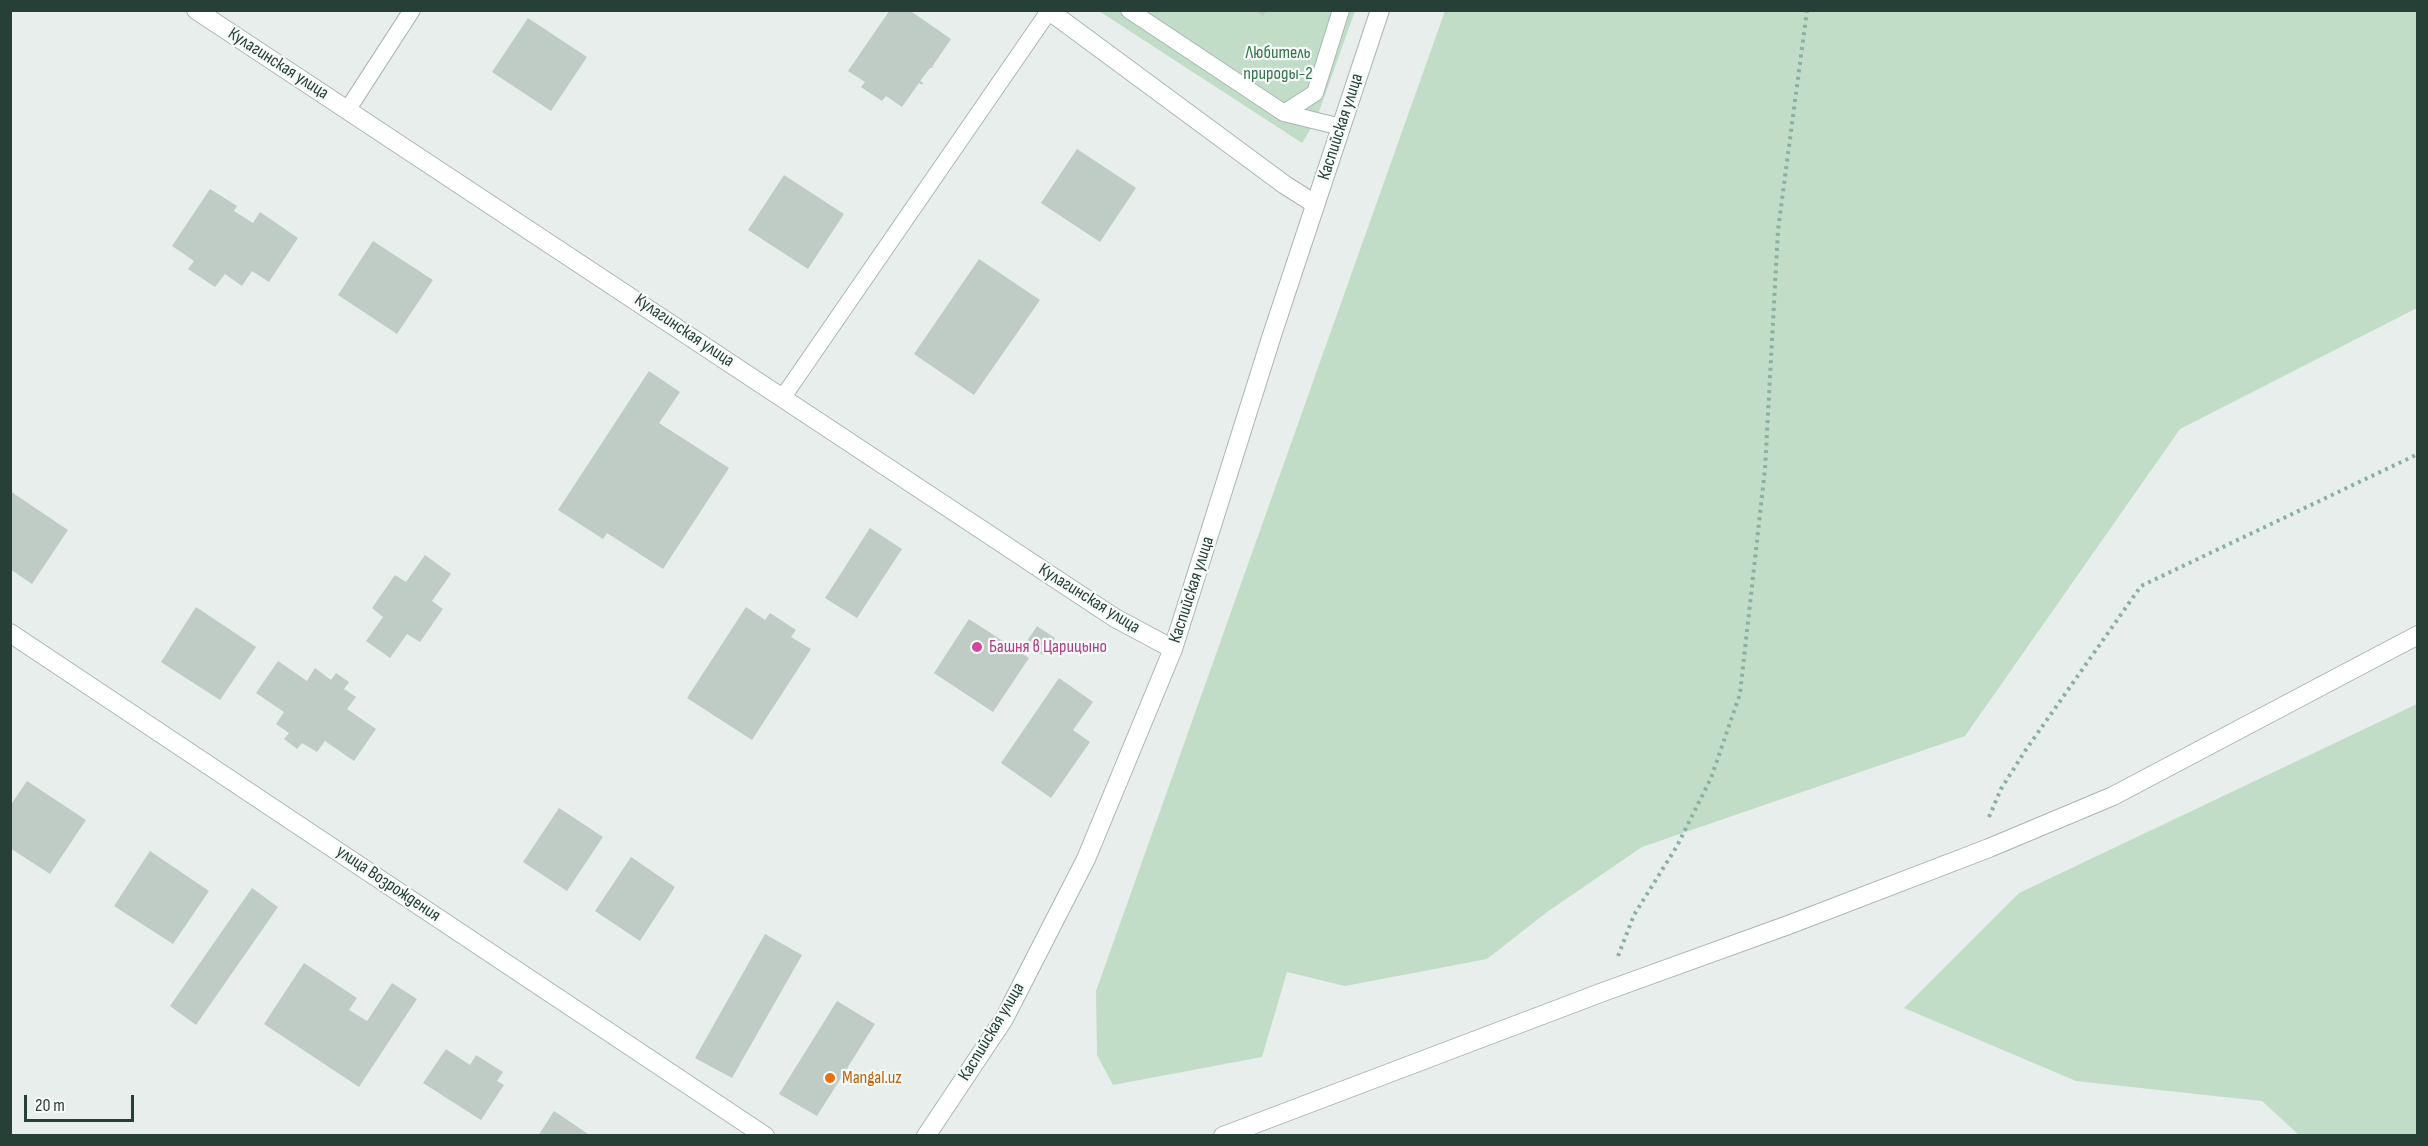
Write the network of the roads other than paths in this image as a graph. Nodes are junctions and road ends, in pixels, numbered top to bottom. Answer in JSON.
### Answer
{"nodes":[{"id":1,"x":196,"y":10,"type":"edge"},
{"id":2,"x":412,"y":10,"type":"edge"},
{"id":3,"x":1129,"y":10,"type":"edge"},
{"id":4,"x":1341,"y":10,"type":"edge"},
{"id":5,"x":1380,"y":10,"type":"edge"},
{"id":6,"x":1049,"y":11,"type":"edge"},
{"id":7,"x":348,"y":109,"type":"junction"},
{"id":8,"x":1284,"y":113,"type":"junction"},
{"id":9,"x":1341,"y":127,"type":"junction"},
{"id":10,"x":1315,"y":204,"type":"junction"},
{"id":11,"x":783,"y":397,"type":"junction"},
{"id":12,"x":10,"y":633,"type":"edge"},
{"id":13,"x":2418,"y":635,"type":"edge"},
{"id":14,"x":1173,"y":649,"type":"junction"},
{"id":15,"x":765,"y":1136,"type":"edge"},
{"id":16,"x":926,"y":1136,"type":"edge"},
{"id":17,"x":1222,"y":1136,"type":"edge"}],
"edges":[{"from":1,"to":7,"type":"street","name":"Кулагинская улица"},
{"from":2,"to":7,"type":"lane"},
{"from":3,"to":8,"type":"lane"},
{"from":4,"to":8,"type":"lane"},
{"from":5,"to":9,"type":"street","name":"Каспийская улица"},
{"from":6,"to":10,"type":"street"},
{"from":6,"to":11,"type":"lane"},
{"from":7,"to":11,"type":"street","name":"Кулагинская улица"},
{"from":8,"to":9,"type":"lane"},
{"from":9,"to":10,"type":"street","name":"Каспийская улица"},
{"from":10,"to":14,"type":"street","name":"Каспийская улица"},
{"from":11,"to":14,"type":"street","name":"Кулагинская улица"},
{"from":12,"to":15,"type":"street","name":"улица Возрождения"},
{"from":13,"to":17,"type":"street"},
{"from":14,"to":16,"type":"street","name":"Каспийская улица"}]}
